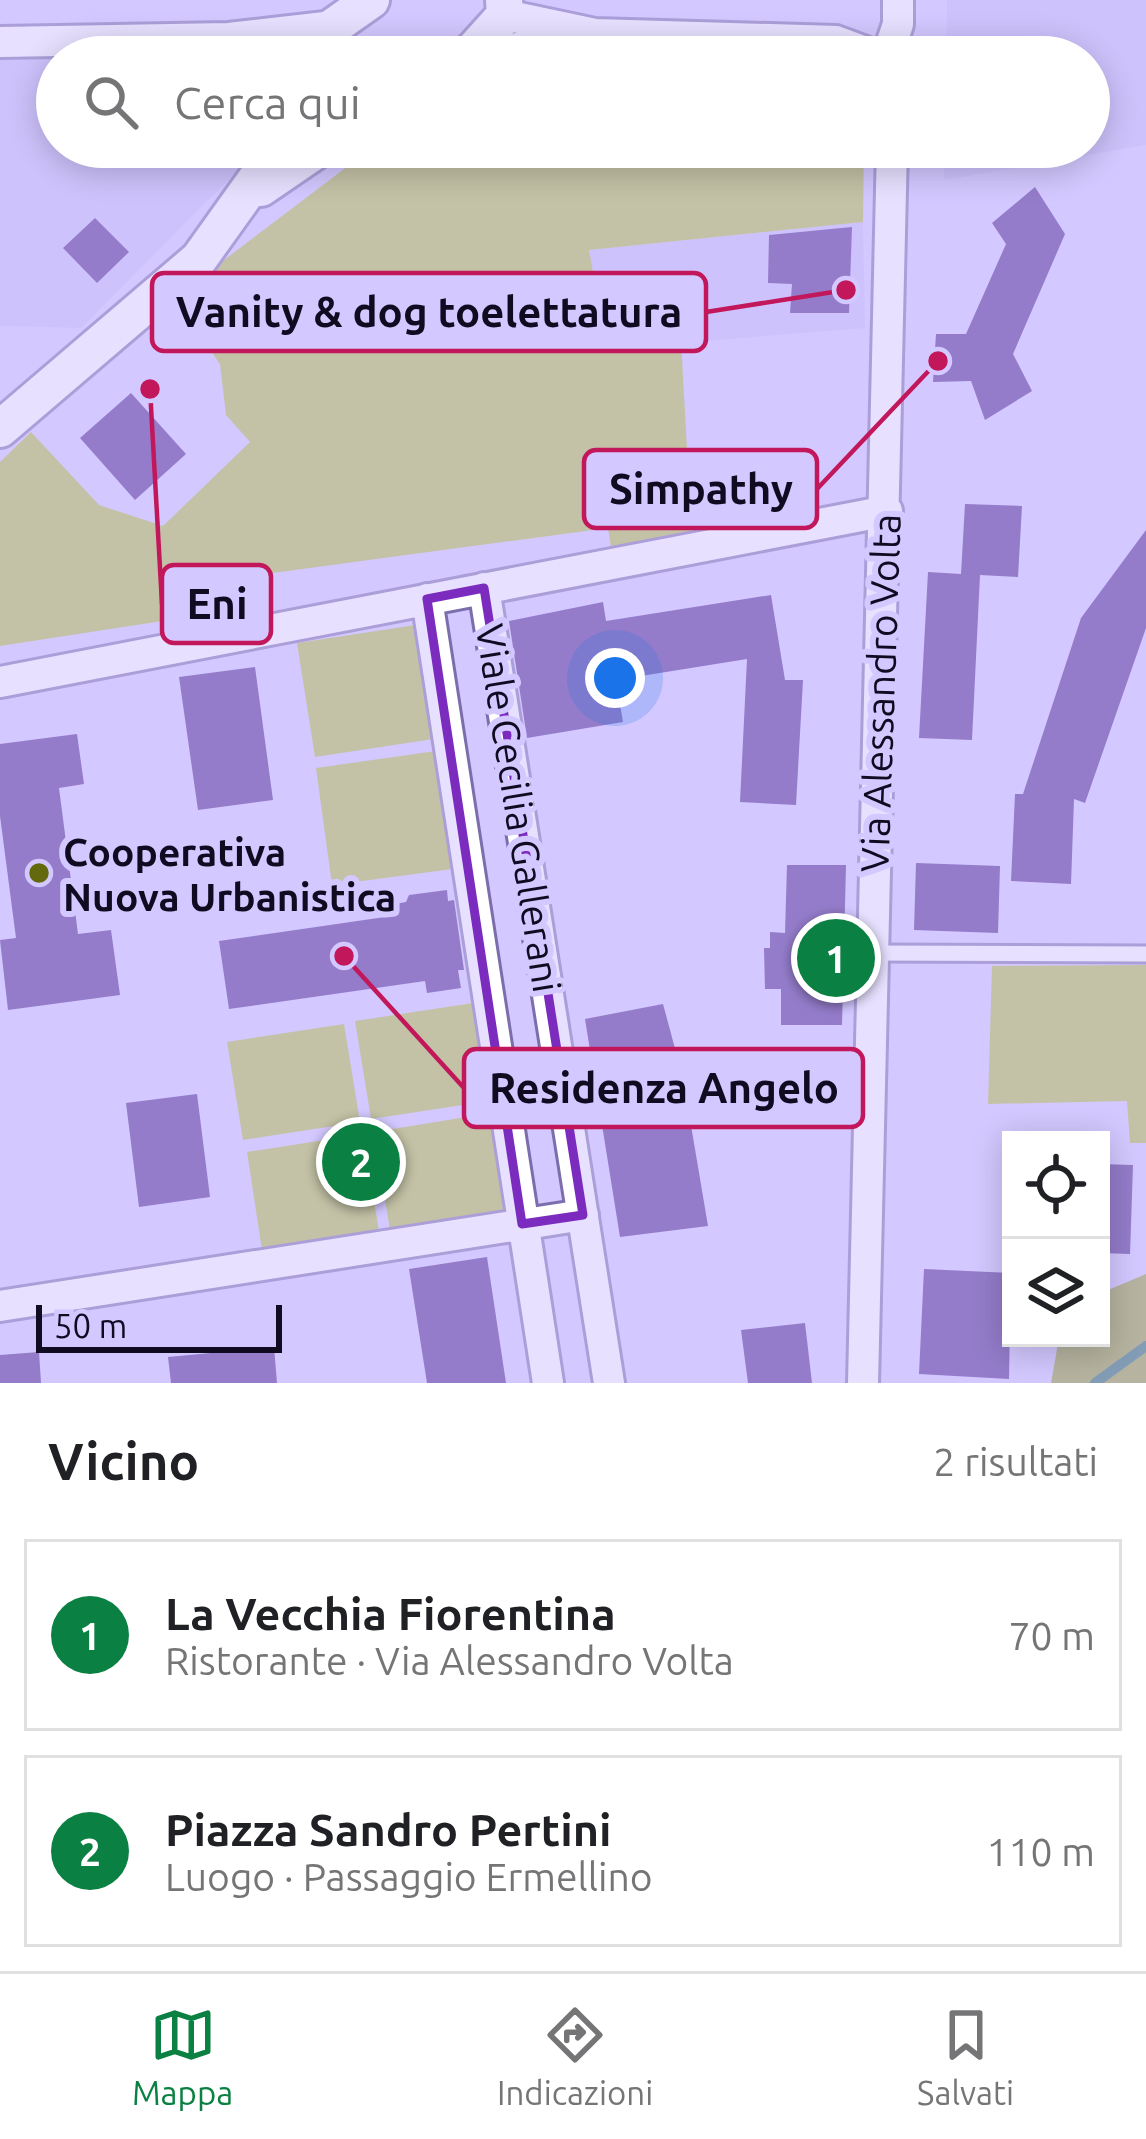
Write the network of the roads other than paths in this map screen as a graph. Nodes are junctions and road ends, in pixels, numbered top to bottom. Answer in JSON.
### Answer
{"nodes":[{"id":1,"x":371,"y":0,"type":"edge"},
{"id":2,"x":898,"y":0,"type":"edge"},
{"id":3,"x":504,"y":8,"type":"edge"},
{"id":4,"x":595,"y":34,"type":"junction"},
{"id":5,"x":334,"y":36,"type":"edge"},
{"id":6,"x":483,"y":36,"type":"edge"},
{"id":7,"x":584,"y":36,"type":"edge"},
{"id":8,"x":664,"y":36,"type":"edge"},
{"id":9,"x":893,"y":36,"type":"edge"},
{"id":10,"x":36,"y":41,"type":"edge"},
{"id":11,"x":0,"y":42,"type":"edge"},
{"id":12,"x":264,"y":168,"type":"edge"},
{"id":13,"x":290,"y":168,"type":"edge"},
{"id":14,"x":892,"y":168,"type":"edge"},
{"id":15,"x":238,"y":204,"type":"junction"},
{"id":16,"x":0,"y":429,"type":"edge"},
{"id":17,"x":887,"y":511,"type":"junction"},
{"id":18,"x":484,"y":588,"type":"junction"},
{"id":19,"x":427,"y":599,"type":"junction"},
{"id":20,"x":0,"y":682,"type":"edge"},
{"id":21,"x":871,"y":953,"type":"junction"},
{"id":22,"x":1146,"y":954,"type":"edge"},
{"id":23,"x":583,"y":1215,"type":"junction"},
{"id":24,"x":522,"y":1224,"type":"junction"},
{"id":25,"x":0,"y":1306,"type":"edge"},
{"id":26,"x":548,"y":1383,"type":"edge"},
{"id":27,"x":609,"y":1383,"type":"edge"},
{"id":28,"x":863,"y":1383,"type":"edge"}],
"edges":[{"from":1,"to":5,"type":"street"},
{"from":2,"to":9,"type":"street"},
{"from":3,"to":4,"type":"street"},
{"from":3,"to":6,"type":"street"},
{"from":4,"to":7,"type":"street"},
{"from":4,"to":8,"type":"street"},
{"from":10,"to":11,"type":"street"},
{"from":12,"to":15,"type":"street"},
{"from":13,"to":15,"type":"street"},
{"from":14,"to":17,"type":"street","name":"Via Alessandro Volta"},
{"from":15,"to":16,"type":"street"},
{"from":17,"to":18,"type":"street"},
{"from":17,"to":21,"type":"street","name":"Via Alessandro Volta"},
{"from":18,"to":19,"type":"street"},
{"from":18,"to":23,"type":"street","name":"Viale Cecilia Gallerani"},
{"from":19,"to":20,"type":"street"},
{"from":19,"to":24,"type":"street"},
{"from":21,"to":22,"type":"lane"},
{"from":21,"to":28,"type":"street","name":"Via Alessandro Volta"},
{"from":23,"to":24,"type":"street"},
{"from":23,"to":27,"type":"street","name":"Viale Cecilia Gallerani"},
{"from":24,"to":25,"type":"street"},
{"from":24,"to":26,"type":"street"}]}
